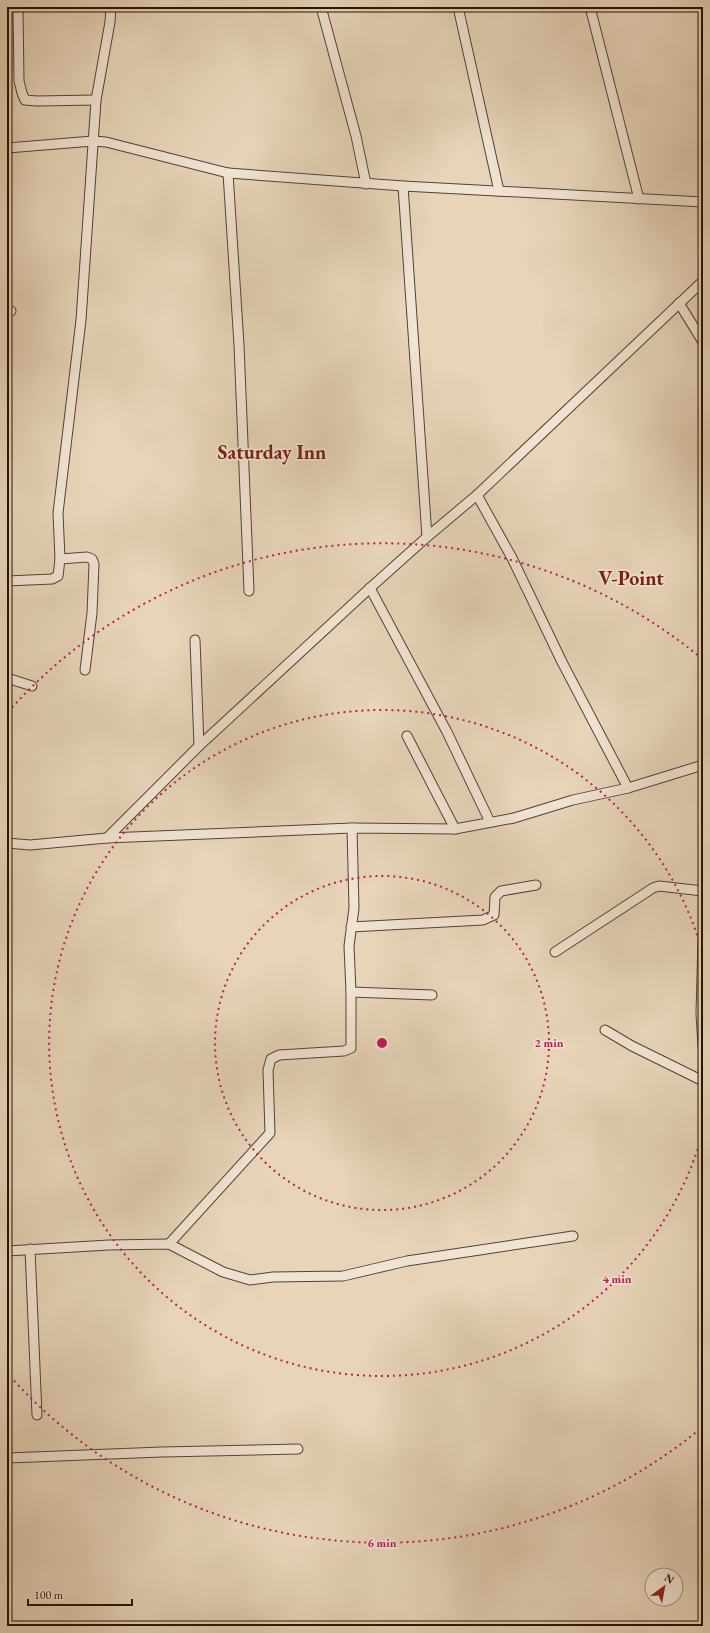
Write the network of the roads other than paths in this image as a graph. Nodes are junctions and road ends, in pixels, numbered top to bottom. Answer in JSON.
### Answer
{"nodes":[{"id":1,"x":18,"y":7,"type":"edge"},
{"id":2,"x":111,"y":7,"type":"edge"},
{"id":3,"x":321,"y":7,"type":"edge"},
{"id":4,"x":458,"y":7,"type":"edge"},
{"id":5,"x":590,"y":7,"type":"edge"},
{"id":6,"x":96,"y":100,"type":"junction"},
{"id":7,"x":93,"y":140,"type":"junction"},
{"id":8,"x":7,"y":148,"type":"edge"},
{"id":9,"x":228,"y":173,"type":"junction"},
{"id":10,"x":366,"y":184,"type":"junction"},
{"id":11,"x":403,"y":186,"type":"junction"},
{"id":12,"x":499,"y":191,"type":"junction"},
{"id":13,"x":639,"y":199,"type":"junction"},
{"id":14,"x":703,"y":202,"type":"edge"},
{"id":15,"x":703,"y":281,"type":"edge"},
{"id":16,"x":679,"y":303,"type":"junction"},
{"id":17,"x":703,"y":342,"type":"edge"},
{"id":18,"x":477,"y":496,"type":"junction"},
{"id":19,"x":427,"y":537,"type":"junction"},
{"id":20,"x":60,"y":559,"type":"junction"},
{"id":21,"x":7,"y":581,"type":"edge"},
{"id":22,"x":370,"y":588,"type":"junction"},
{"id":23,"x":249,"y":591,"type":"dead end"},
{"id":24,"x":195,"y":640,"type":"dead end"},
{"id":25,"x":85,"y":670,"type":"dead end"},
{"id":26,"x":7,"y":678,"type":"edge"},
{"id":27,"x":32,"y":686,"type":"dead end"},
{"id":28,"x":407,"y":736,"type":"dead end"},
{"id":29,"x":199,"y":746,"type":"junction"},
{"id":30,"x":703,"y":765,"type":"edge"},
{"id":31,"x":628,"y":788,"type":"junction"},
{"id":32,"x":490,"y":822,"type":"junction"},
{"id":33,"x":352,"y":828,"type":"junction"},
{"id":34,"x":455,"y":828,"type":"junction"},
{"id":35,"x":107,"y":838,"type":"junction"},
{"id":36,"x":7,"y":843,"type":"edge"},
{"id":37,"x":536,"y":885,"type":"dead end"},
{"id":38,"x":703,"y":891,"type":"edge"},
{"id":39,"x":351,"y":927,"type":"junction"},
{"id":40,"x":703,"y":939,"type":"edge"},
{"id":41,"x":555,"y":952,"type":"dead end"},
{"id":42,"x":351,"y":992,"type":"junction"},
{"id":43,"x":432,"y":995,"type":"dead end"},
{"id":44,"x":605,"y":1030,"type":"dead end"},
{"id":45,"x":703,"y":1045,"type":"edge"},
{"id":46,"x":703,"y":1082,"type":"edge"},
{"id":47,"x":573,"y":1236,"type":"dead end"},
{"id":48,"x":169,"y":1244,"type":"junction"},
{"id":49,"x":30,"y":1249,"type":"junction"},
{"id":50,"x":7,"y":1251,"type":"edge"},
{"id":51,"x":37,"y":1415,"type":"dead end"},
{"id":52,"x":298,"y":1449,"type":"dead end"},
{"id":53,"x":7,"y":1458,"type":"edge"}],
"edges":[{"from":1,"to":6,"type":"street"},
{"from":2,"to":6,"type":"street"},
{"from":3,"to":10,"type":"street"},
{"from":4,"to":12,"type":"street"},
{"from":5,"to":13,"type":"street"},
{"from":6,"to":7,"type":"street"},
{"from":7,"to":8,"type":"street"},
{"from":7,"to":9,"type":"street"},
{"from":7,"to":20,"type":"street"},
{"from":9,"to":10,"type":"street"},
{"from":9,"to":23,"type":"street"},
{"from":10,"to":11,"type":"street"},
{"from":11,"to":12,"type":"street"},
{"from":11,"to":19,"type":"street"},
{"from":12,"to":13,"type":"street"},
{"from":13,"to":14,"type":"street"},
{"from":15,"to":16,"type":"street"},
{"from":16,"to":17,"type":"street"},
{"from":16,"to":18,"type":"street"},
{"from":18,"to":19,"type":"street"},
{"from":18,"to":31,"type":"street"},
{"from":19,"to":22,"type":"street"},
{"from":20,"to":21,"type":"street"},
{"from":20,"to":25,"type":"street"},
{"from":22,"to":29,"type":"street"},
{"from":22,"to":32,"type":"street"},
{"from":24,"to":29,"type":"street"},
{"from":26,"to":27,"type":"street"},
{"from":28,"to":34,"type":"street"},
{"from":29,"to":35,"type":"street"},
{"from":30,"to":31,"type":"street"},
{"from":31,"to":32,"type":"street"},
{"from":32,"to":34,"type":"street"},
{"from":33,"to":34,"type":"street"},
{"from":33,"to":35,"type":"street"},
{"from":33,"to":39,"type":"street"},
{"from":35,"to":36,"type":"street"},
{"from":37,"to":39,"type":"street"},
{"from":38,"to":41,"type":"street"},
{"from":39,"to":42,"type":"street"},
{"from":40,"to":45,"type":"street"},
{"from":42,"to":43,"type":"street"},
{"from":42,"to":48,"type":"street"},
{"from":44,"to":46,"type":"street"},
{"from":47,"to":48,"type":"street"},
{"from":48,"to":49,"type":"street"},
{"from":49,"to":50,"type":"street"},
{"from":49,"to":51,"type":"street"},
{"from":52,"to":53,"type":"street"}]}
